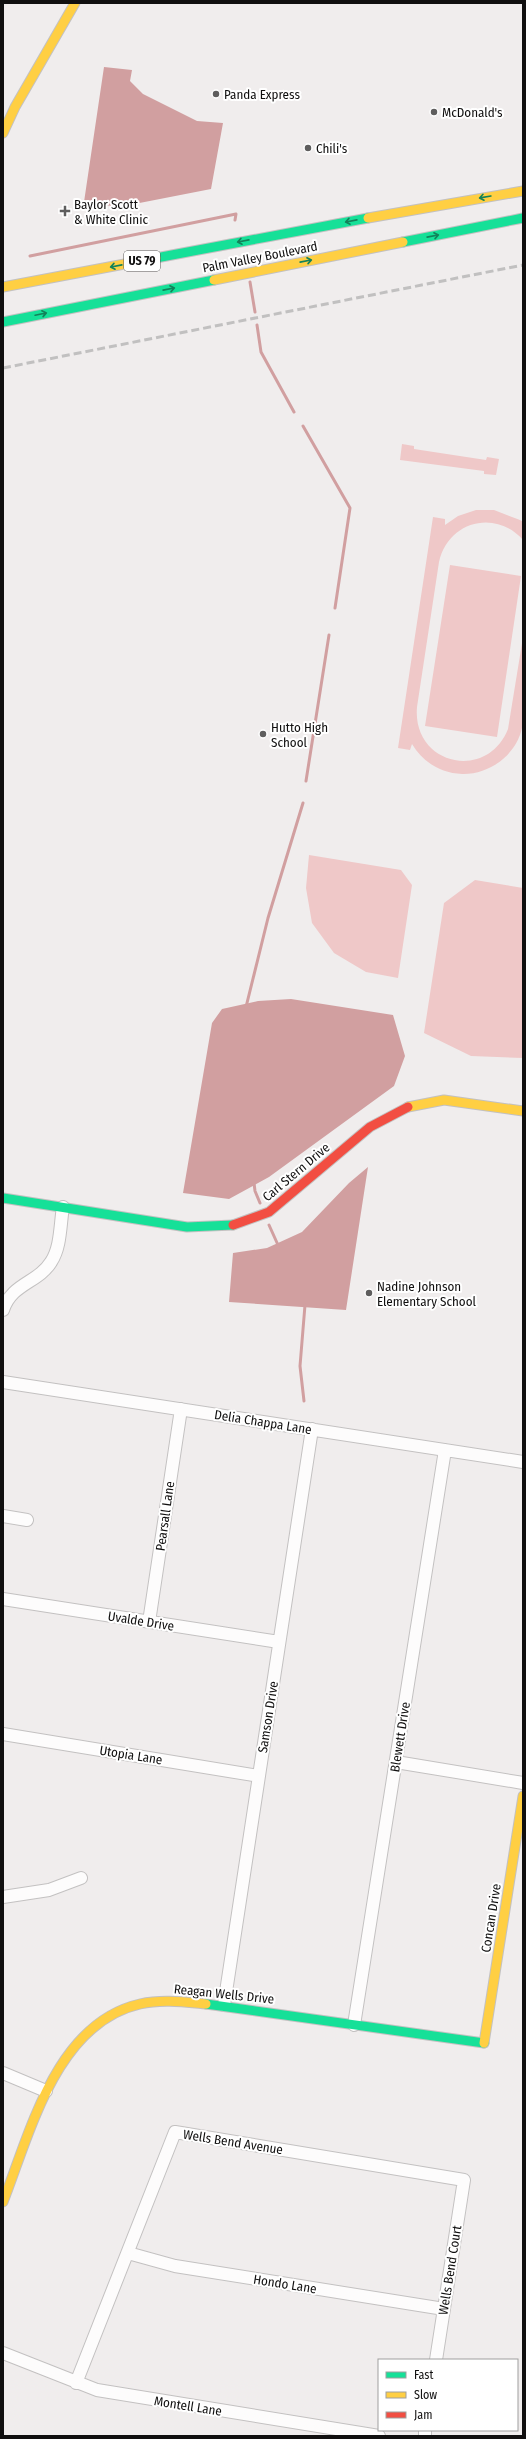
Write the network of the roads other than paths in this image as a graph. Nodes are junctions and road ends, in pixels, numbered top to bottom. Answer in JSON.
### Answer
{"nodes":[{"id":1,"x":75,"y":3,"type":"edge"},
{"id":2,"x":3,"y":133,"type":"edge"},
{"id":3,"x":523,"y":191,"type":"edge"},
{"id":4,"x":523,"y":218,"type":"edge"},
{"id":5,"x":3,"y":288,"type":"edge"},
{"id":6,"x":3,"y":322,"type":"edge"},
{"id":7,"x":523,"y":1111,"type":"edge"},
{"id":8,"x":3,"y":1198,"type":"edge"},
{"id":9,"x":63,"y":1207,"type":"junction"},
{"id":10,"x":3,"y":1310,"type":"edge"},
{"id":11,"x":3,"y":1382,"type":"edge"},
{"id":12,"x":181,"y":1409,"type":"junction"},
{"id":13,"x":312,"y":1429,"type":"junction"},
{"id":14,"x":445,"y":1450,"type":"junction"},
{"id":15,"x":523,"y":1462,"type":"edge"},
{"id":16,"x":3,"y":1516,"type":"edge"},
{"id":17,"x":27,"y":1520,"type":"dead end"},
{"id":18,"x":3,"y":1599,"type":"edge"},
{"id":19,"x":149,"y":1622,"type":"junction"},
{"id":20,"x":279,"y":1642,"type":"junction"},
{"id":21,"x":3,"y":1734,"type":"edge"},
{"id":22,"x":396,"y":1762,"type":"junction"},
{"id":23,"x":259,"y":1776,"type":"junction"},
{"id":24,"x":523,"y":1783,"type":"edge"},
{"id":25,"x":523,"y":1796,"type":"edge"},
{"id":26,"x":81,"y":1878,"type":"dead end"},
{"id":27,"x":3,"y":1897,"type":"edge"},
{"id":28,"x":224,"y":2005,"type":"junction"},
{"id":29,"x":354,"y":2025,"type":"junction"},
{"id":30,"x":484,"y":2044,"type":"joint"},
{"id":31,"x":3,"y":2073,"type":"edge"},
{"id":32,"x":46,"y":2091,"type":"junction"},
{"id":33,"x":464,"y":2180,"type":"joint"},
{"id":34,"x":3,"y":2202,"type":"edge"},
{"id":35,"x":128,"y":2253,"type":"junction"},
{"id":36,"x":444,"y":2309,"type":"junction"},
{"id":37,"x":3,"y":2353,"type":"edge"},
{"id":38,"x":436,"y":2359,"type":"edge"},
{"id":39,"x":76,"y":2383,"type":"junction"},
{"id":40,"x":379,"y":2436,"type":"edge"}],
"edges":[{"from":1,"to":2,"type":"main road"},
{"from":3,"to":5,"type":"main road","name":"Palm Valley Boulevard","number":"US 79","one_way":true},
{"from":6,"to":4,"type":"main road","name":"Palm Valley Boulevard","number":"US 79","one_way":true},
{"from":7,"to":9,"type":"main road","name":"Carl Stern Drive"},
{"from":8,"to":9,"type":"main road","name":"Carl Stern Drive"},
{"from":9,"to":10,"type":"street"},
{"from":11,"to":12,"type":"street","name":"Delia Chappa Lane"},
{"from":12,"to":13,"type":"street","name":"Delia Chappa Lane"},
{"from":12,"to":19,"type":"street","name":"Pearsall Lane"},
{"from":13,"to":14,"type":"street","name":"Delia Chappa Lane"},
{"from":13,"to":20,"type":"street","name":"Samson Drive"},
{"from":14,"to":15,"type":"street","name":"Delia Chappa Lane"},
{"from":14,"to":22,"type":"street","name":"Blewett Drive"},
{"from":16,"to":17,"type":"street"},
{"from":18,"to":19,"type":"street","name":"Uvalde Drive"},
{"from":19,"to":20,"type":"street","name":"Uvalde Drive"},
{"from":20,"to":23,"type":"street","name":"Samson Drive"},
{"from":21,"to":23,"type":"street","name":"Utopia Lane"},
{"from":22,"to":24,"type":"street"},
{"from":22,"to":29,"type":"street","name":"Blewett Drive"},
{"from":23,"to":28,"type":"street","name":"Samson Drive"},
{"from":25,"to":30,"type":"main road","name":"Concan Drive"},
{"from":26,"to":27,"type":"street"},
{"from":28,"to":29,"type":"main road","name":"Reagan Wells Drive"},
{"from":28,"to":32,"type":"main road","name":"Reagan Wells Drive"},
{"from":29,"to":30,"type":"main road","name":"Reagan Wells Drive"},
{"from":31,"to":32,"type":"street"},
{"from":32,"to":34,"type":"main road","name":"Reagan Wells Drive"},
{"from":33,"to":35,"type":"street","name":"Wells Bend Avenue"},
{"from":33,"to":36,"type":"street","name":"Wells Bend Court"},
{"from":35,"to":36,"type":"street","name":"Hondo Lane"},
{"from":35,"to":39,"type":"street","name":"Wells Bend Avenue"},
{"from":36,"to":38,"type":"street","name":"Wells Bend Court"},
{"from":37,"to":39,"type":"street","name":"Montell Lane"},
{"from":39,"to":40,"type":"street","name":"Montell Lane"}]}
